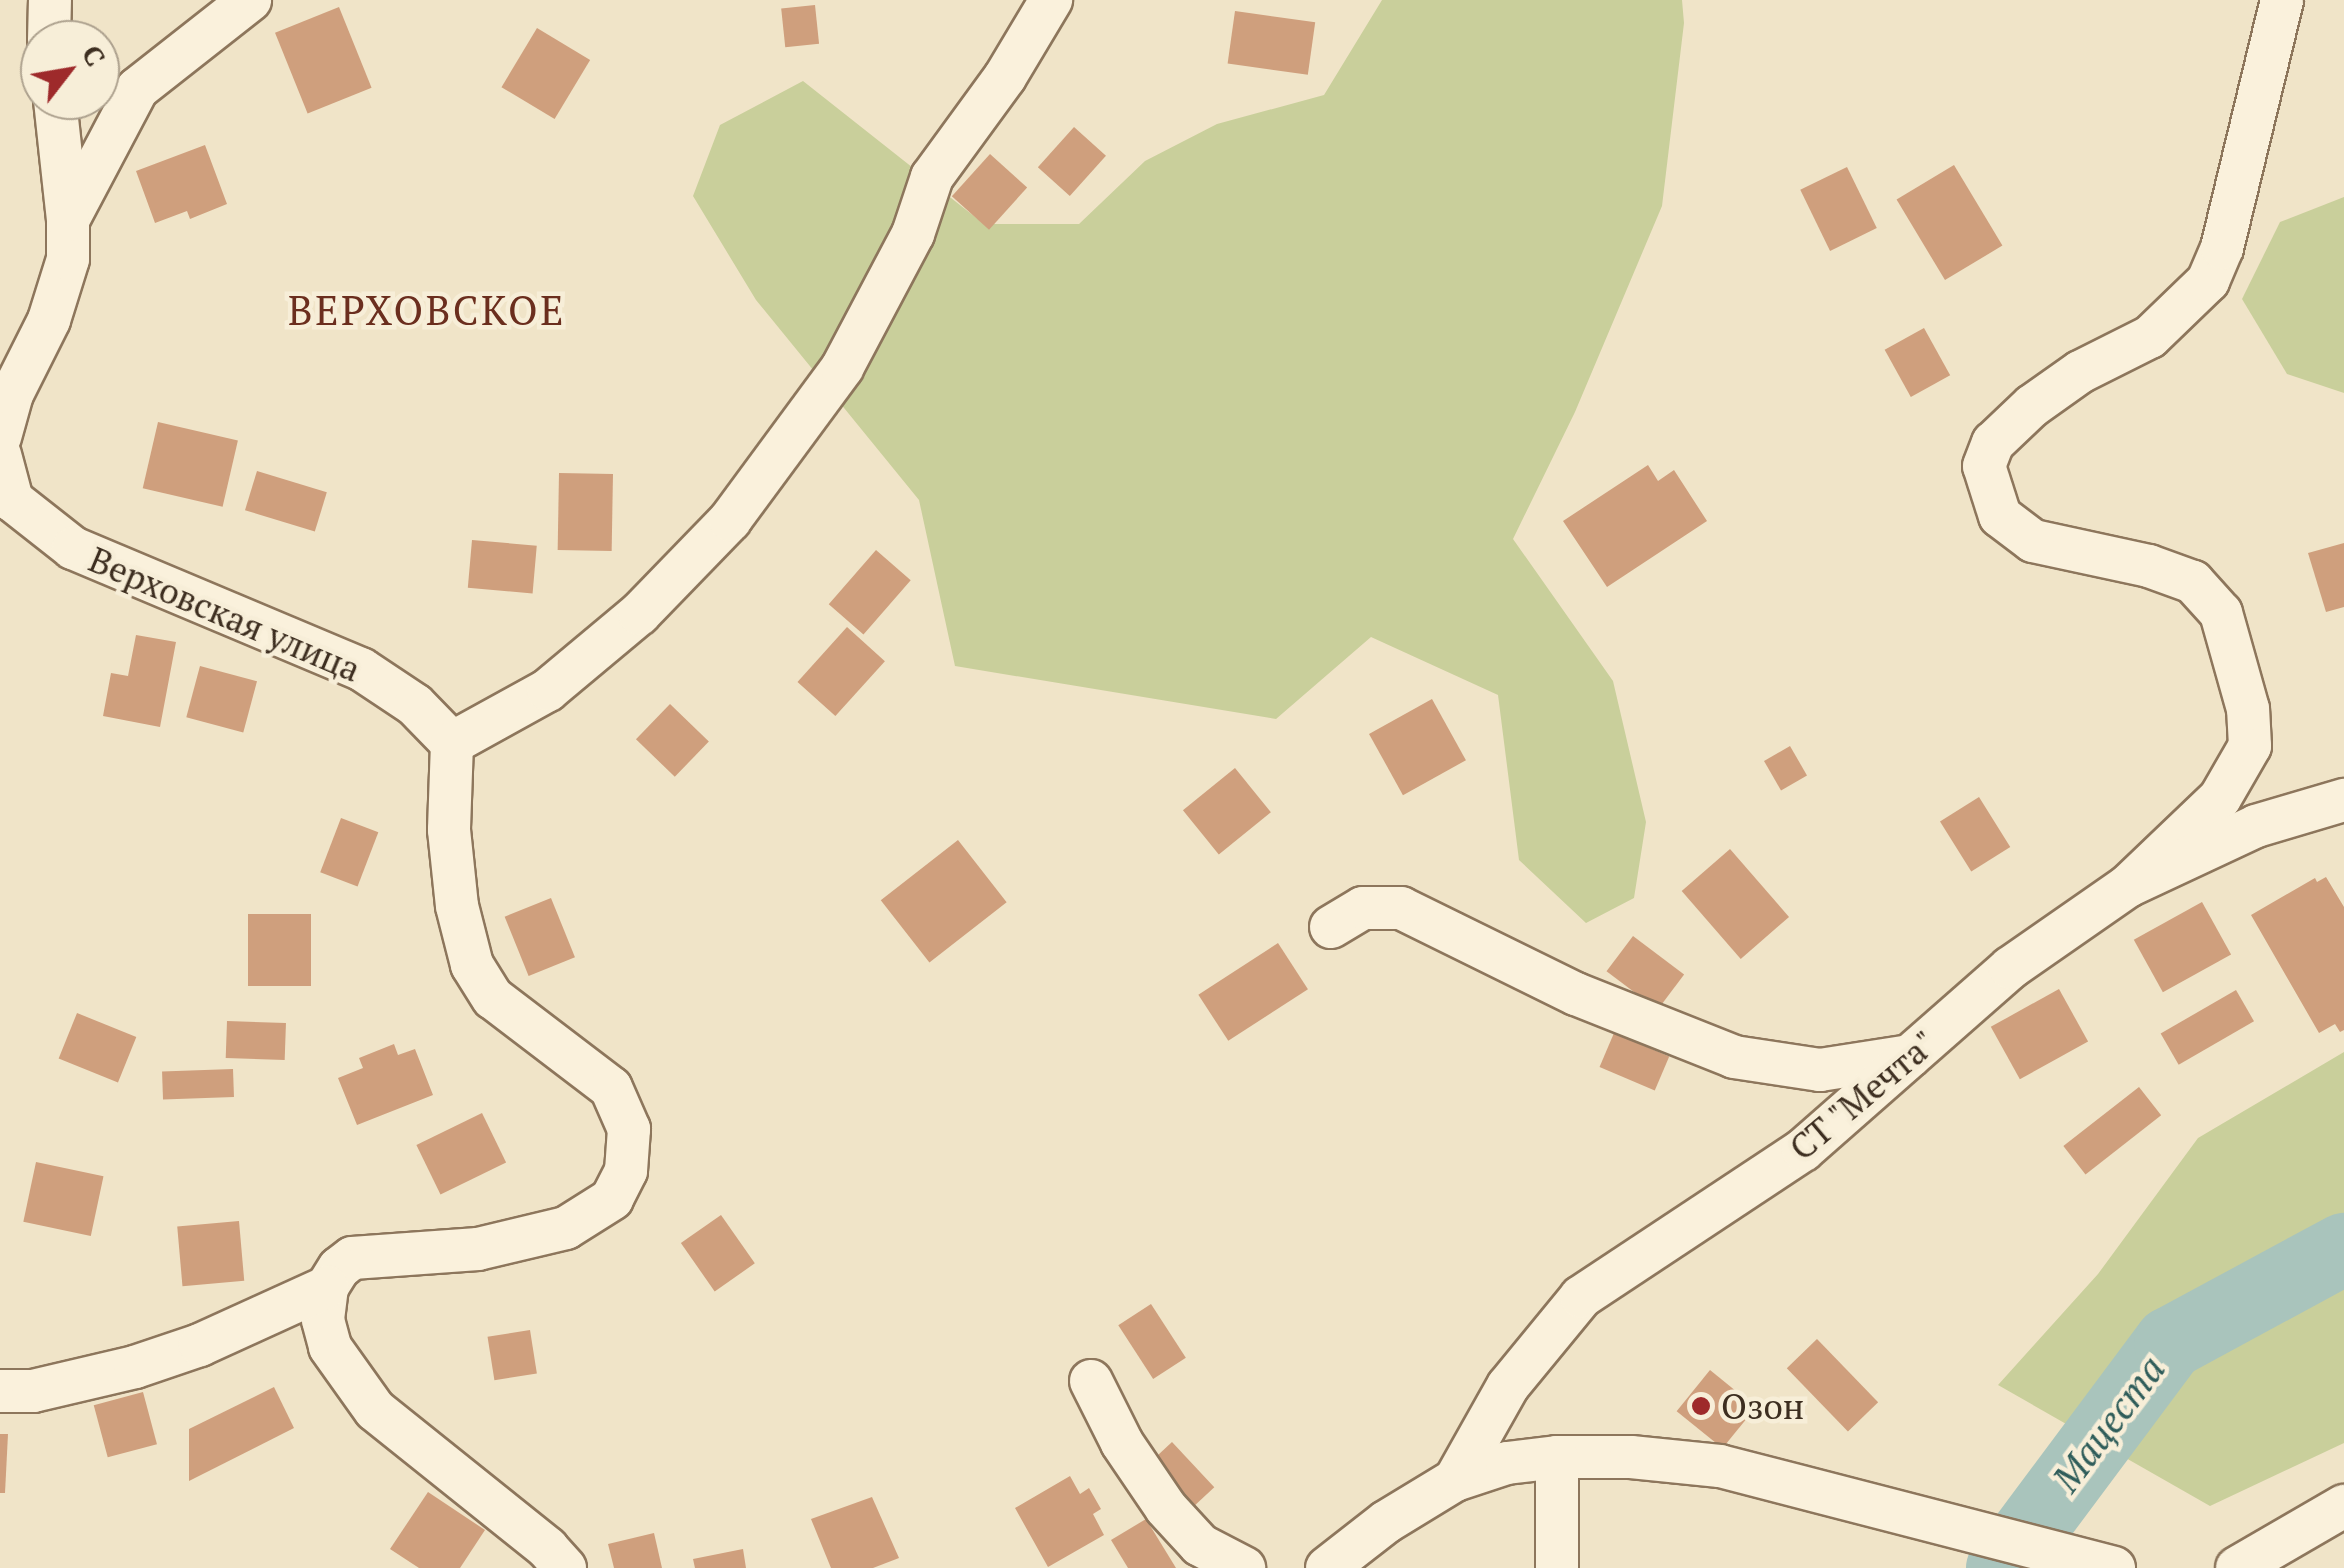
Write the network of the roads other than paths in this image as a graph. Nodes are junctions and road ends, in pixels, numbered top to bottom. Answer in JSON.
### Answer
{"nodes":[{"id":1,"x":250,"y":0,"type":"edge"},
{"id":2,"x":1051,"y":0,"type":"edge"},
{"id":3,"x":2282,"y":0,"type":"edge"},
{"id":4,"x":57,"y":120,"type":"edge"},
{"id":5,"x":68,"y":220,"type":"junction"},
{"id":6,"x":0,"y":437,"type":"edge"},
{"id":7,"x":0,"y":455,"type":"edge"},
{"id":8,"x":6,"y":494,"type":"edge"},
{"id":9,"x":452,"y":743,"type":"junction"},
{"id":10,"x":2344,"y":800,"type":"edge"},
{"id":11,"x":2128,"y":886,"type":"junction"},
{"id":12,"x":1331,"y":927,"type":"dead end"},
{"id":13,"x":1911,"y":1056,"type":"junction"},
{"id":14,"x":327,"y":1287,"type":"junction"},
{"id":15,"x":1091,"y":1380,"type":"dead end"},
{"id":16,"x":0,"y":1392,"type":"edge"},
{"id":17,"x":1557,"y":1457,"type":"junction"},
{"id":18,"x":1455,"y":1480,"type":"junction"},
{"id":19,"x":2344,"y":1506,"type":"edge"},
{"id":20,"x":565,"y":1568,"type":"edge"},
{"id":21,"x":1244,"y":1568,"type":"edge"},
{"id":22,"x":1326,"y":1568,"type":"edge"},
{"id":23,"x":1557,"y":1568,"type":"edge"},
{"id":24,"x":2114,"y":1568,"type":"edge"},
{"id":25,"x":2237,"y":1568,"type":"edge"}],
"edges":[{"from":1,"to":5,"type":"street"},
{"from":2,"to":9,"type":"street"},
{"from":3,"to":11,"type":"street"},
{"from":4,"to":5,"type":"street"},
{"from":5,"to":6,"type":"street"},
{"from":7,"to":8,"type":"street","name":"Верховская улица"},
{"from":8,"to":9,"type":"street","name":"Верховская улица"},
{"from":9,"to":14,"type":"street"},
{"from":10,"to":11,"type":"street","name":"СТ \"Мечта\""},
{"from":11,"to":13,"type":"street","name":"СТ \"Мечта\""},
{"from":12,"to":13,"type":"street"},
{"from":13,"to":18,"type":"street","name":"СТ \"Мечта\""},
{"from":14,"to":16,"type":"street"},
{"from":14,"to":20,"type":"street"},
{"from":15,"to":21,"type":"street"},
{"from":17,"to":18,"type":"street"},
{"from":17,"to":23,"type":"street"},
{"from":17,"to":24,"type":"street"},
{"from":18,"to":22,"type":"street"},
{"from":19,"to":25,"type":"street"}]}
